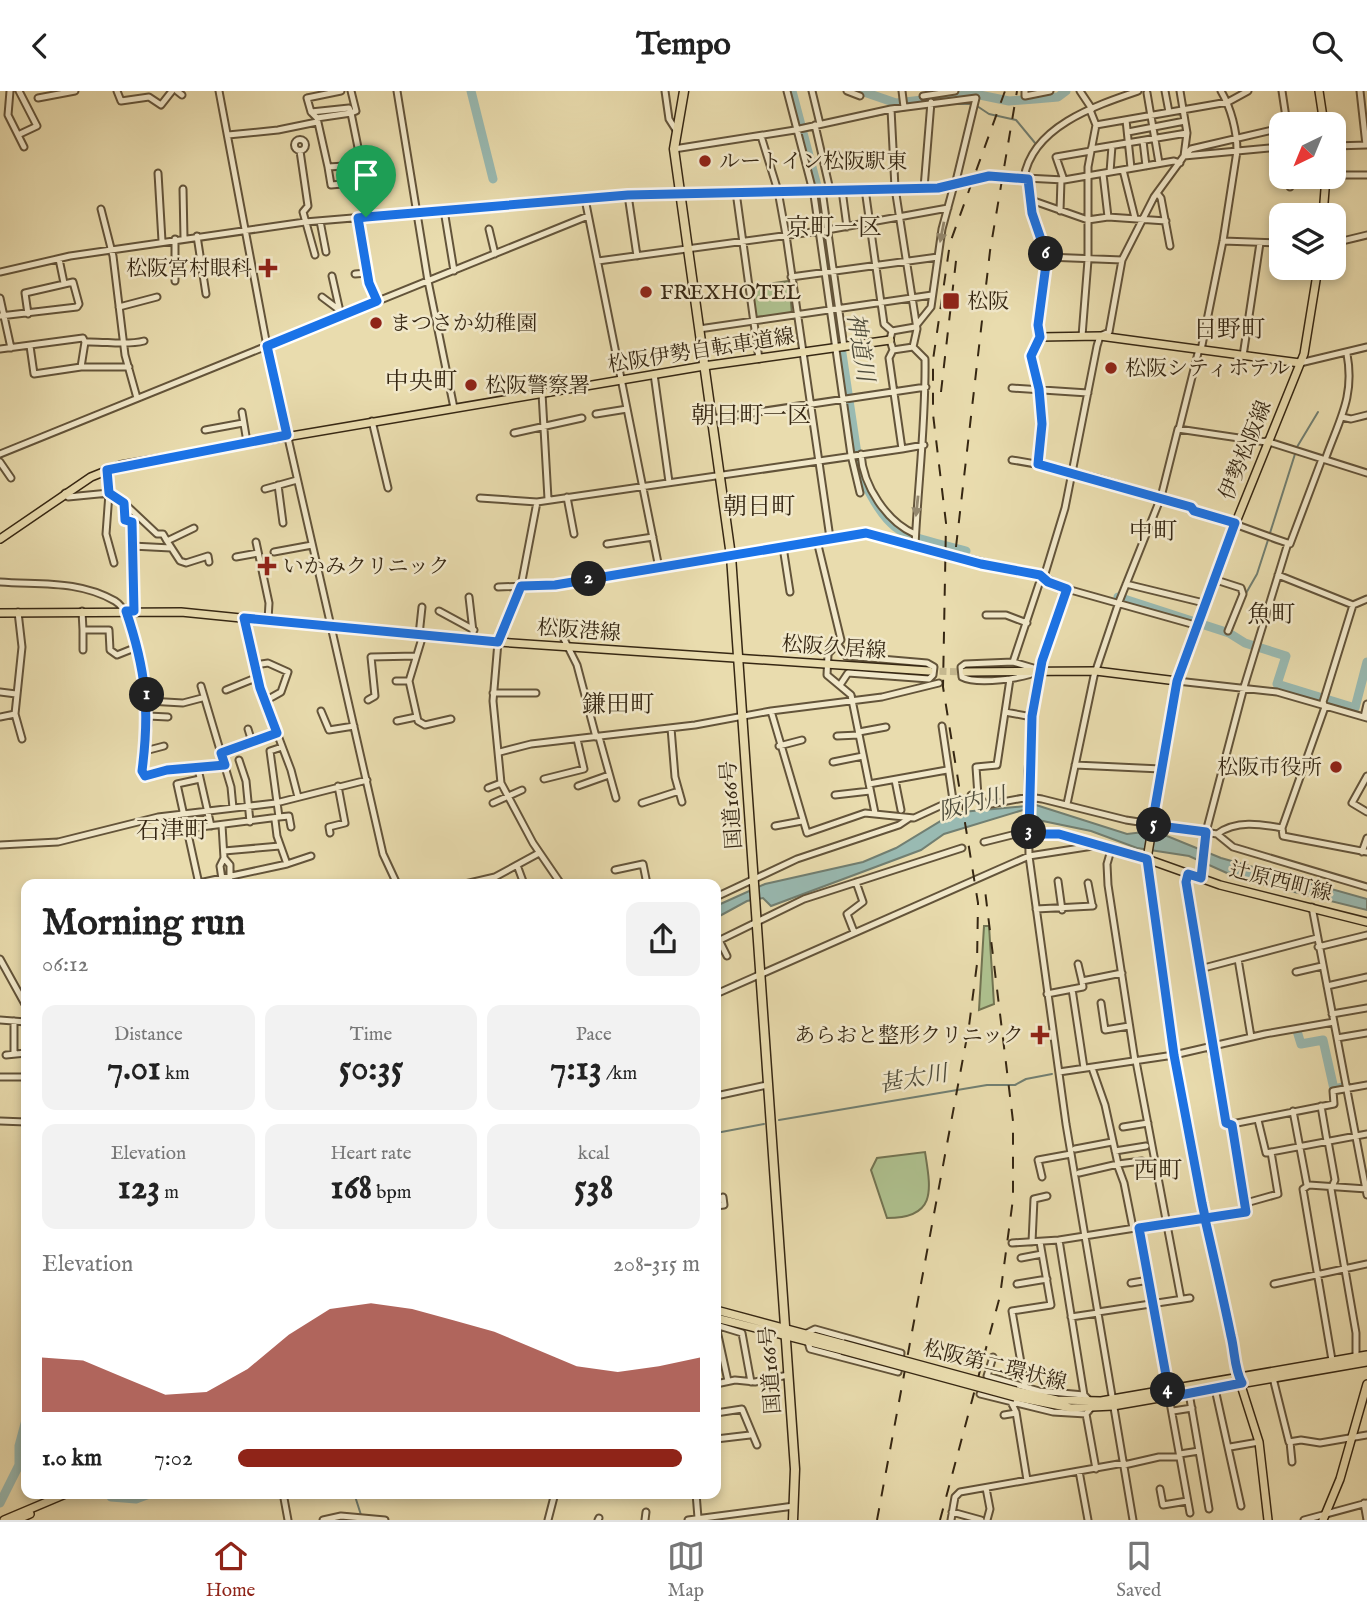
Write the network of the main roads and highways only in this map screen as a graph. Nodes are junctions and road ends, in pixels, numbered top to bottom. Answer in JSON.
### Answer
{"nodes":[{"id":1,"x":684,"y":91,"type":"edge"},
{"id":2,"x":1319,"y":91,"type":"edge"},
{"id":3,"x":1322,"y":112,"type":"edge"},
{"id":4,"x":1316,"y":280,"type":"edge"},
{"id":5,"x":1040,"y":337,"type":"road end"},
{"id":6,"x":890,"y":340,"type":"road end"},
{"id":7,"x":1300,"y":363,"type":"junction"},
{"id":8,"x":704,"y":366,"type":"junction"},
{"id":9,"x":0,"y":539,"type":"edge"},
{"id":10,"x":0,"y":613,"type":"edge"},
{"id":11,"x":737,"y":658,"type":"junction"},
{"id":12,"x":929,"y":671,"type":"tunnel mouth"},
{"id":13,"x":966,"y":672,"type":"tunnel mouth"},
{"id":14,"x":1177,"y":681,"type":"junction"},
{"id":15,"x":1147,"y":857,"type":"junction"},
{"id":16,"x":1367,"y":922,"type":"edge"},
{"id":17,"x":721,"y":1311,"type":"edge"},
{"id":18,"x":721,"y":1319,"type":"edge"},
{"id":19,"x":784,"y":1328,"type":"junction"},
{"id":20,"x":785,"y":1337,"type":"junction"},
{"id":21,"x":842,"y":1347,"type":"junction"},
{"id":22,"x":1367,"y":1355,"type":"edge"},
{"id":23,"x":1367,"y":1361,"type":"edge"},
{"id":24,"x":1240,"y":1380,"type":"junction"},
{"id":25,"x":1367,"y":1384,"type":"edge"},
{"id":26,"x":1169,"y":1393,"type":"junction"},
{"id":27,"x":54,"y":1499,"type":"edge"},
{"id":28,"x":64,"y":1499,"type":"edge"},
{"id":29,"x":1325,"y":1517,"type":"edge"},
{"id":30,"x":4,"y":1520,"type":"edge"},
{"id":31,"x":16,"y":1520,"type":"edge"},
{"id":32,"x":793,"y":1520,"type":"edge"},
{"id":33,"x":1268,"y":1520,"type":"edge"}],
"edges":[{"from":1,"to":8,"type":"highway","name":"国道166号"},
{"from":2,"to":3,"type":"main road"},
{"from":4,"to":7,"type":"main road","name":"伊勢松阪線"},
{"from":5,"to":7,"type":"main road"},
{"from":6,"to":8,"type":"main road","name":"松阪伊勢自転車道線"},
{"from":7,"to":14,"type":"main road","name":"伊勢松阪線"},
{"from":8,"to":9,"type":"main road","name":"松阪伊勢自転車道線"},
{"from":8,"to":11,"type":"highway","name":"国道166号"},
{"from":10,"to":11,"type":"main road","name":"松阪港線"},
{"from":11,"to":12,"type":"main road","name":"松阪久居線"},
{"from":11,"to":19,"type":"highway","name":"国道166号"},
{"from":13,"to":14,"type":"main road"},
{"from":14,"to":15,"type":"main road"},
{"from":15,"to":16,"type":"main road","name":"辻原西町線"},
{"from":15,"to":24,"type":"main road"},
{"from":17,"to":19,"type":"main road","name":"松阪第二環状線"},
{"from":18,"to":20,"type":"main road","name":"松阪第二環状線"},
{"from":19,"to":20,"type":"highway","name":"国道166号"},
{"from":19,"to":21,"type":"main road","name":"松阪第二環状線"},
{"from":20,"to":21,"type":"main road","name":"松阪第二環状線"},
{"from":20,"to":32,"type":"highway","name":"国道166号"},
{"from":21,"to":26,"type":"main road","name":"松阪第二環状線","bridge":true},
{"from":22,"to":24,"type":"main road","name":"松阪第二環状線"},
{"from":23,"to":24,"type":"main road","name":"松阪第二環状線"},
{"from":24,"to":26,"type":"main road","name":"松阪第二環状線"},
{"from":24,"to":26,"type":"main road","name":"松阪第二環状線"},
{"from":24,"to":33,"type":"main road"},
{"from":25,"to":29,"type":"main road"},
{"from":27,"to":30,"type":"main road"},
{"from":28,"to":31,"type":"main road"}]}
